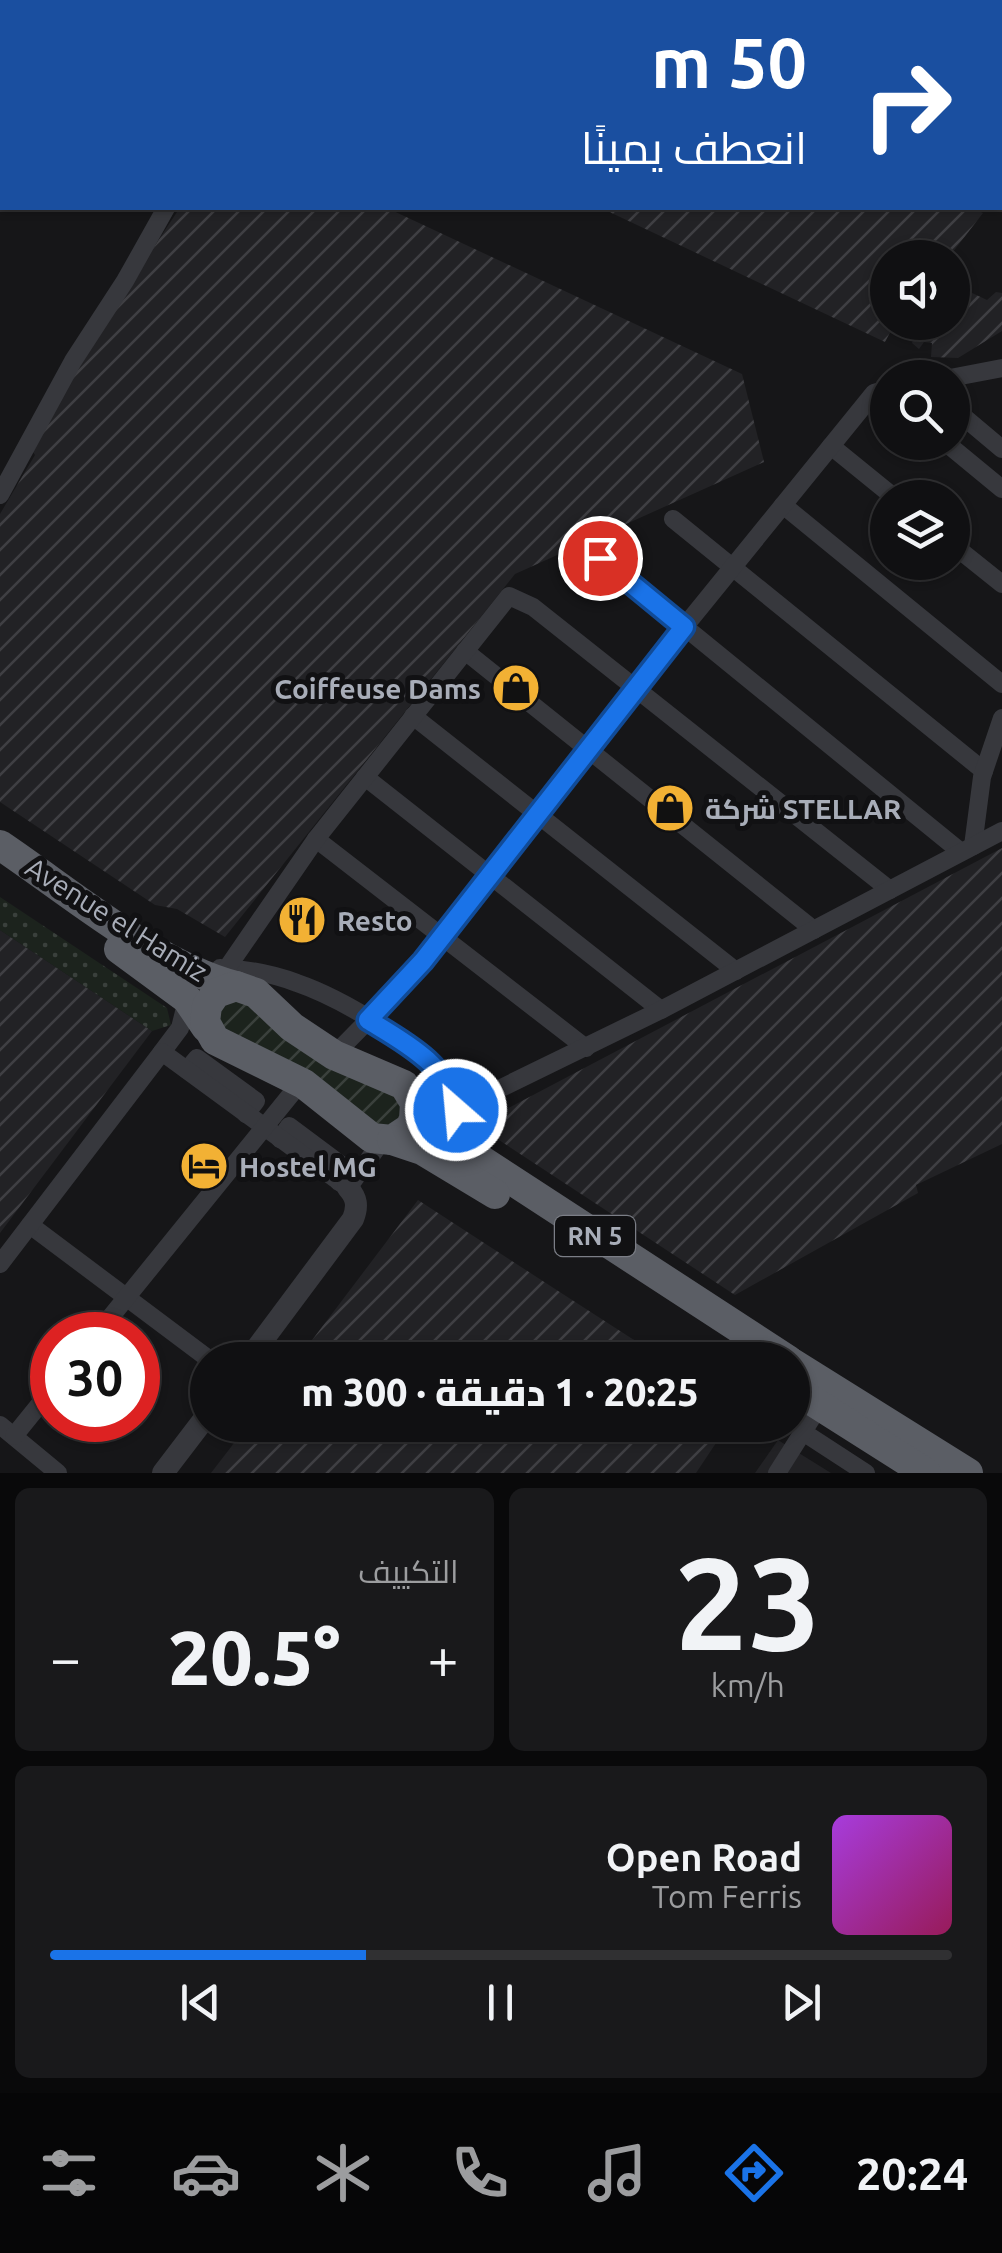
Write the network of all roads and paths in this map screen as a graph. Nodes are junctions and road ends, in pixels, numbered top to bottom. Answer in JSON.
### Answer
{"nodes":[{"id":1,"x":165,"y":210,"type":"edge"},
{"id":2,"x":1002,"y":368,"type":"edge"},
{"id":3,"x":970,"y":374,"type":"edge"},
{"id":4,"x":870,"y":398,"type":"edge"},
{"id":5,"x":970,"y":422,"type":"edge"},
{"id":6,"x":831,"y":446,"type":"junction"},
{"id":7,"x":1002,"y":449,"type":"edge"},
{"id":8,"x":967,"y":460,"type":"edge"},
{"id":9,"x":873,"y":480,"type":"edge"},
{"id":10,"x":1002,"y":489,"type":"edge"},
{"id":11,"x":0,"y":494,"type":"edge"},
{"id":12,"x":783,"y":505,"type":"junction"},
{"id":13,"x":673,"y":520,"type":"dead end"},
{"id":14,"x":600,"y":558,"type":"dead end"},
{"id":15,"x":970,"y":558,"type":"edge"},
{"id":16,"x":732,"y":568,"type":"junction"},
{"id":17,"x":1002,"y":584,"type":"edge"},
{"id":18,"x":684,"y":627,"type":"junction"},
{"id":19,"x":465,"y":651,"type":"junction"},
{"id":20,"x":1002,"y":684,"type":"edge"},
{"id":21,"x":635,"y":688,"type":"junction"},
{"id":22,"x":413,"y":716,"type":"junction"},
{"id":23,"x":1002,"y":718,"type":"edge"},
{"id":24,"x":586,"y":748,"type":"junction"},
{"id":25,"x":984,"y":771,"type":"junction"},
{"id":26,"x":365,"y":777,"type":"junction"},
{"id":27,"x":536,"y":813,"type":"junction"},
{"id":28,"x":1002,"y":831,"type":"edge"},
{"id":29,"x":316,"y":839,"type":"junction"},
{"id":30,"x":0,"y":845,"type":"edge"},
{"id":31,"x":967,"y":849,"type":"junction"},
{"id":32,"x":0,"y":870,"type":"edge"},
{"id":33,"x":489,"y":874,"type":"junction"},
{"id":34,"x":890,"y":890,"type":"junction"},
{"id":35,"x":814,"y":930,"type":"junction"},
{"id":36,"x":442,"y":936,"type":"junction"},
{"id":37,"x":736,"y":971,"type":"junction"},
{"id":38,"x":232,"y":977,"type":"junction"},
{"id":39,"x":188,"y":984,"type":"junction"},
{"id":40,"x":661,"y":1010,"type":"junction"},
{"id":41,"x":368,"y":1020,"type":"junction"},
{"id":42,"x":206,"y":1027,"type":"junction"},
{"id":43,"x":586,"y":1048,"type":"junction"},
{"id":44,"x":162,"y":1052,"type":"junction"},
{"id":45,"x":334,"y":1055,"type":"junction"},
{"id":46,"x":301,"y":1082,"type":"junction"},
{"id":47,"x":413,"y":1098,"type":"junction"},
{"id":48,"x":453,"y":1125,"type":"junction"},
{"id":49,"x":264,"y":1128,"type":"junction"},
{"id":50,"x":387,"y":1140,"type":"junction"},
{"id":51,"x":343,"y":1185,"type":"junction"},
{"id":52,"x":30,"y":1225,"type":"junction"},
{"id":53,"x":0,"y":1264,"type":"edge"},
{"id":54,"x":126,"y":1298,"type":"junction"},
{"id":55,"x":115,"y":1312,"type":"edge"},
{"id":56,"x":261,"y":1342,"type":"edge"},
{"id":57,"x":722,"y":1342,"type":"edge"},
{"id":58,"x":763,"y":1342,"type":"edge"},
{"id":59,"x":190,"y":1345,"type":"edge"},
{"id":60,"x":810,"y":1374,"type":"edge"},
{"id":61,"x":810,"y":1400,"type":"edge"},
{"id":62,"x":820,"y":1406,"type":"junction"},
{"id":63,"x":30,"y":1409,"type":"edge"},
{"id":64,"x":810,"y":1421,"type":"edge"},
{"id":65,"x":7,"y":1430,"type":"edge"},
{"id":66,"x":810,"y":1437,"type":"edge"},
{"id":67,"x":190,"y":1438,"type":"edge"},
{"id":68,"x":796,"y":1442,"type":"edge"},
{"id":69,"x":58,"y":1473,"type":"edge"},
{"id":70,"x":163,"y":1473,"type":"edge"},
{"id":71,"x":776,"y":1473,"type":"edge"},
{"id":72,"x":866,"y":1473,"type":"edge"},
{"id":73,"x":926,"y":1473,"type":"edge"},
{"id":74,"x":968,"y":1473,"type":"edge"}],
"edges":[{"from":1,"to":11,"type":"street"},
{"from":2,"to":3,"type":"street"},
{"from":4,"to":6,"type":"street"},
{"from":5,"to":7,"type":"street"},
{"from":6,"to":9,"type":"street"},
{"from":6,"to":12,"type":"street"},
{"from":8,"to":10,"type":"street"},
{"from":12,"to":16,"type":"street"},
{"from":12,"to":20,"type":"street"},
{"from":13,"to":16,"type":"street"},
{"from":14,"to":18,"type":"street"},
{"from":15,"to":17,"type":"street"},
{"from":16,"to":18,"type":"street"},
{"from":16,"to":25,"type":"street"},
{"from":18,"to":21,"type":"street"},
{"from":18,"to":31,"type":"street"},
{"from":19,"to":21,"type":"street"},
{"from":19,"to":22,"type":"street"},
{"from":19,"to":24,"type":"street"},
{"from":21,"to":24,"type":"street"},
{"from":21,"to":34,"type":"street"},
{"from":22,"to":26,"type":"street"},
{"from":22,"to":27,"type":"street"},
{"from":23,"to":25,"type":"street"},
{"from":24,"to":27,"type":"street"},
{"from":24,"to":35,"type":"street"},
{"from":25,"to":31,"type":"street"},
{"from":26,"to":29,"type":"street"},
{"from":26,"to":33,"type":"street"},
{"from":27,"to":33,"type":"street"},
{"from":27,"to":37,"type":"street"},
{"from":28,"to":31,"type":"street"},
{"from":29,"to":36,"type":"street"},
{"from":29,"to":38,"type":"street"},
{"from":30,"to":39,"type":"highway","name":"Avenue el Hamiz"},
{"from":31,"to":34,"type":"street"},
{"from":32,"to":39,"type":"highway"},
{"from":33,"to":36,"type":"street"},
{"from":33,"to":40,"type":"street"},
{"from":34,"to":35,"type":"street"},
{"from":35,"to":37,"type":"street"},
{"from":36,"to":41,"type":"street"},
{"from":36,"to":43,"type":"street"},
{"from":37,"to":40,"type":"street"},
{"from":38,"to":39,"type":"highway","name":"Avenue el Hamiz"},
{"from":38,"to":41,"type":"street"},
{"from":38,"to":42,"type":"highway"},
{"from":38,"to":45,"type":"highway","name":"Avenue el Hamiz"},
{"from":39,"to":42,"type":"highway"},
{"from":39,"to":44,"type":"street"},
{"from":40,"to":43,"type":"street"},
{"from":41,"to":45,"type":"street"},
{"from":41,"to":48,"type":"street"},
{"from":42,"to":46,"type":"highway"},
{"from":43,"to":48,"type":"street"},
{"from":44,"to":49,"type":"street"},
{"from":44,"to":52,"type":"street"},
{"from":45,"to":47,"type":"highway","name":"Avenue el Hamiz"},
{"from":46,"to":49,"type":"street"},
{"from":46,"to":50,"type":"highway"},
{"from":47,"to":48,"type":"highway","number":"RN 5"},
{"from":47,"to":50,"type":"highway"},
{"from":48,"to":58,"type":"highway","number":"RN 5"},
{"from":49,"to":51,"type":"street"},
{"from":49,"to":54,"type":"street"},
{"from":50,"to":51,"type":"street"},
{"from":50,"to":57,"type":"highway","number":"RN 5"},
{"from":51,"to":56,"type":"street"},
{"from":52,"to":53,"type":"street"},
{"from":52,"to":54,"type":"street"},
{"from":54,"to":55,"type":"street"},
{"from":54,"to":59,"type":"street"},
{"from":60,"to":74,"type":"highway","number":"RN 5"},
{"from":61,"to":62,"type":"highway"},
{"from":62,"to":64,"type":"street"},
{"from":62,"to":73,"type":"highway"},
{"from":63,"to":65,"type":"street"},
{"from":65,"to":69,"type":"street"},
{"from":66,"to":72,"type":"street"},
{"from":67,"to":70,"type":"street"},
{"from":68,"to":71,"type":"street"}]}
